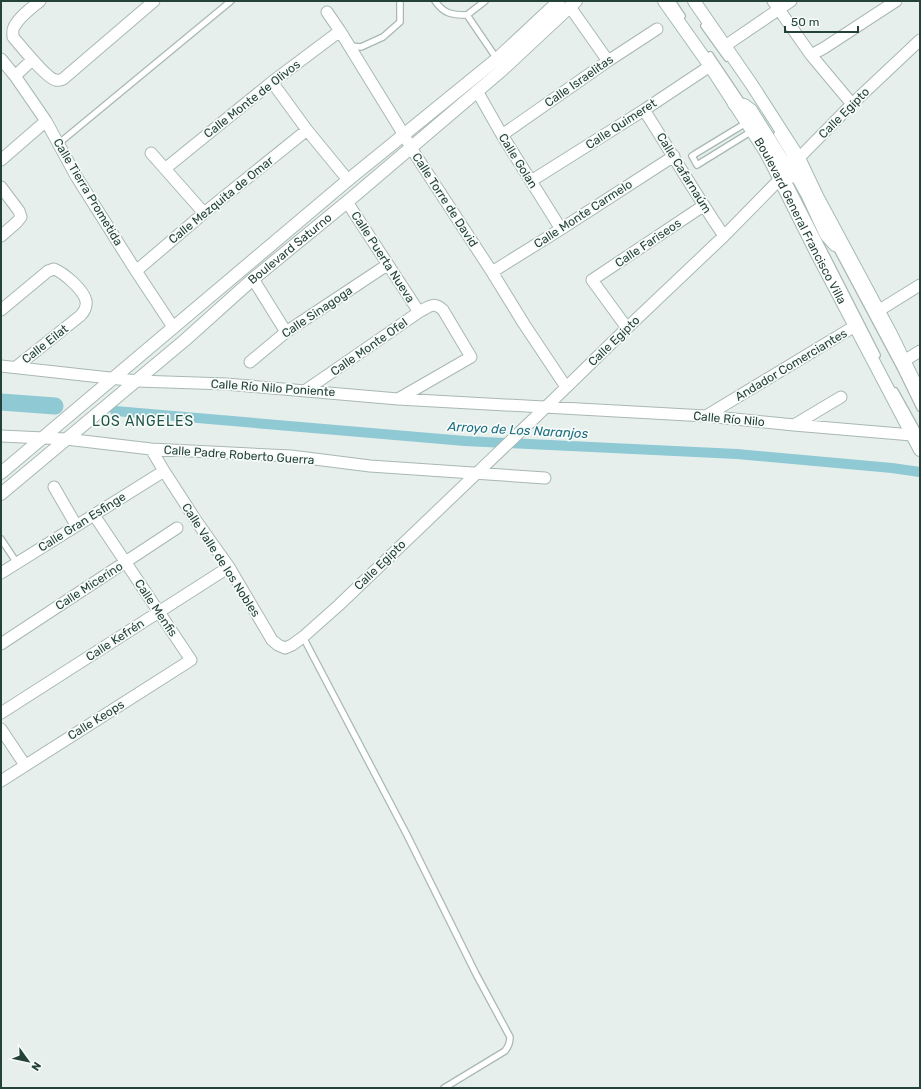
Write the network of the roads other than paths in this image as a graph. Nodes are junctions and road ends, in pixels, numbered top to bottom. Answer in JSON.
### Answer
{"nodes":[{"id":1,"x":40,"y":1,"type":"edge"},
{"id":2,"x":154,"y":1,"type":"edge"},
{"id":3,"x":231,"y":1,"type":"edge"},
{"id":4,"x":400,"y":1,"type":"edge"},
{"id":5,"x":435,"y":1,"type":"edge"},
{"id":6,"x":485,"y":1,"type":"edge"},
{"id":7,"x":664,"y":1,"type":"edge"},
{"id":8,"x":672,"y":1,"type":"edge"},
{"id":9,"x":690,"y":1,"type":"edge"},
{"id":10,"x":791,"y":1,"type":"edge"},
{"id":11,"x":896,"y":1,"type":"edge"},
{"id":12,"x":568,"y":3,"type":"edge"},
{"id":13,"x":776,"y":5,"type":"edge"},
{"id":14,"x":327,"y":12,"type":"dead end"},
{"id":15,"x":467,"y":15,"type":"junction"},
{"id":16,"x":657,"y":29,"type":"dead end"},
{"id":17,"x":340,"y":31,"type":"junction"},
{"id":18,"x":920,"y":40,"type":"edge"},
{"id":19,"x":349,"y":46,"type":"junction"},
{"id":20,"x":725,"y":46,"type":"junction"},
{"id":21,"x":811,"y":55,"type":"junction"},
{"id":22,"x":1,"y":59,"type":"edge"},
{"id":23,"x":497,"y":59,"type":"junction"},
{"id":24,"x":32,"y":60,"type":"junction"},
{"id":25,"x":608,"y":61,"type":"junction"},
{"id":26,"x":710,"y":66,"type":"junction"},
{"id":27,"x":15,"y":76,"type":"junction"},
{"id":28,"x":272,"y":82,"type":"junction"},
{"id":29,"x":477,"y":91,"type":"junction"},
{"id":30,"x":739,"y":104,"type":"junction"},
{"id":31,"x":852,"y":104,"type":"junction"},
{"id":32,"x":644,"y":110,"type":"junction"},
{"id":33,"x":46,"y":121,"type":"junction"},
{"id":34,"x":749,"y":127,"type":"junction"},
{"id":35,"x":307,"y":130,"type":"junction"},
{"id":36,"x":404,"y":135,"type":"junction"},
{"id":37,"x":502,"y":135,"type":"junction"},
{"id":38,"x":58,"y":144,"type":"junction"},
{"id":39,"x":411,"y":148,"type":"junction"},
{"id":40,"x":152,"y":153,"type":"dead end"},
{"id":41,"x":674,"y":156,"type":"junction"},
{"id":42,"x":1,"y":160,"type":"edge"},
{"id":43,"x":795,"y":161,"type":"junction"},
{"id":44,"x":166,"y":168,"type":"junction"},
{"id":45,"x":784,"y":177,"type":"junction"},
{"id":46,"x":348,"y":180,"type":"junction"},
{"id":47,"x":531,"y":181,"type":"junction"},
{"id":48,"x":1,"y":187,"type":"edge"},
{"id":49,"x":347,"y":202,"type":"junction"},
{"id":50,"x":703,"y":206,"type":"junction"},
{"id":51,"x":204,"y":213,"type":"junction"},
{"id":52,"x":561,"y":230,"type":"junction"},
{"id":53,"x":1,"y":236,"type":"edge"},
{"id":54,"x":724,"y":236,"type":"junction"},
{"id":55,"x":840,"y":247,"type":"junction"},
{"id":56,"x":387,"y":265,"type":"junction"},
{"id":57,"x":136,"y":271,"type":"junction"},
{"id":58,"x":492,"y":272,"type":"junction"},
{"id":59,"x":253,"y":279,"type":"junction"},
{"id":60,"x":920,"y":285,"type":"edge"},
{"id":61,"x":433,"y":305,"type":"joint"},
{"id":62,"x":1,"y":310,"type":"edge"},
{"id":63,"x":878,"y":311,"type":"junction"},
{"id":64,"x":419,"y":312,"type":"junction"},
{"id":65,"x":855,"y":326,"type":"junction"},
{"id":66,"x":174,"y":327,"type":"junction"},
{"id":67,"x":627,"y":328,"type":"junction"},
{"id":68,"x":286,"y":332,"type":"junction"},
{"id":69,"x":920,"y":351,"type":"edge"},
{"id":70,"x":904,"y":361,"type":"junction"},
{"id":71,"x":250,"y":362,"type":"dead end"},
{"id":72,"x":1,"y":366,"type":"edge"},
{"id":73,"x":16,"y":367,"type":"junction"},
{"id":74,"x":114,"y":379,"type":"junction"},
{"id":75,"x":136,"y":381,"type":"junction"},
{"id":76,"x":566,"y":387,"type":"junction"},
{"id":77,"x":306,"y":390,"type":"junction"},
{"id":78,"x":920,"y":393,"type":"edge"},
{"id":79,"x":841,"y":397,"type":"dead end"},
{"id":80,"x":398,"y":399,"type":"junction"},
{"id":81,"x":546,"y":407,"type":"junction"},
{"id":82,"x":920,"y":408,"type":"edge"},
{"id":83,"x":706,"y":416,"type":"junction"},
{"id":84,"x":794,"y":425,"type":"junction"},
{"id":85,"x":916,"y":435,"type":"edge"},
{"id":86,"x":1,"y":436,"type":"edge"},
{"id":87,"x":42,"y":438,"type":"junction"},
{"id":88,"x":66,"y":439,"type":"junction"},
{"id":89,"x":151,"y":449,"type":"junction"},
{"id":90,"x":920,"y":450,"type":"edge"},
{"id":91,"x":164,"y":471,"type":"junction"},
{"id":92,"x":477,"y":472,"type":"junction"},
{"id":93,"x":1,"y":473,"type":"edge"},
{"id":94,"x":545,"y":478,"type":"dead end"},
{"id":95,"x":54,"y":487,"type":"dead end"},
{"id":96,"x":1,"y":494,"type":"edge"},
{"id":97,"x":94,"y":515,"type":"junction"},
{"id":98,"x":76,"y":525,"type":"junction"},
{"id":99,"x":177,"y":528,"type":"dead end"},
{"id":100,"x":1,"y":539,"type":"edge"},
{"id":101,"x":126,"y":562,"type":"junction"},
{"id":102,"x":17,"y":563,"type":"junction"},
{"id":103,"x":229,"y":568,"type":"junction"},
{"id":104,"x":1,"y":573,"type":"edge"},
{"id":105,"x":159,"y":612,"type":"junction"},
{"id":106,"x":303,"y":637,"type":"junction"},
{"id":107,"x":1,"y":644,"type":"edge"},
{"id":108,"x":191,"y":660,"type":"joint"},
{"id":109,"x":1,"y":713,"type":"edge"},
{"id":110,"x":1,"y":729,"type":"edge"},
{"id":111,"x":25,"y":765,"type":"junction"},
{"id":112,"x":1,"y":780,"type":"edge"},
{"id":113,"x":444,"y":1088,"type":"edge"}],
"edges":[{"from":1,"to":24,"type":"street"},
{"from":2,"to":24,"type":"street"},
{"from":3,"to":38,"type":"lane"},
{"from":4,"to":19,"type":"lane"},
{"from":5,"to":15,"type":"lane"},
{"from":6,"to":15,"type":"lane"},
{"from":7,"to":26,"type":"street","name":"Boulevard General Francisco Villa"},
{"from":8,"to":30,"type":"lane"},
{"from":9,"to":20,"type":"street"},
{"from":9,"to":43,"type":"lane"},
{"from":10,"to":13,"type":"street"},
{"from":11,"to":21,"type":"street"},
{"from":12,"to":23,"type":"street","name":"Boulevard Saturno"},
{"from":12,"to":25,"type":"street"},
{"from":12,"to":29,"type":"street","name":"Boulevard Saturno"},
{"from":13,"to":20,"type":"street"},
{"from":13,"to":21,"type":"street"},
{"from":14,"to":17,"type":"street","name":"Calle Torre de David"},
{"from":15,"to":23,"type":"lane"},
{"from":16,"to":25,"type":"street","name":"Calle Israelitas"},
{"from":17,"to":19,"type":"street","name":"Calle Torre de David"},
{"from":17,"to":28,"type":"street","name":"Calle Monte de Olivos"},
{"from":18,"to":31,"type":"street","name":"Calle Egipto"},
{"from":19,"to":36,"type":"street","name":"Calle Torre de David"},
{"from":20,"to":43,"type":"street"},
{"from":21,"to":31,"type":"street"},
{"from":22,"to":27,"type":"street","name":"Calle Tierra Prometida"},
{"from":23,"to":36,"type":"street","name":"Boulevard Saturno"},
{"from":24,"to":27,"type":"street"},
{"from":25,"to":37,"type":"street","name":"Calle Israelitas"},
{"from":26,"to":30,"type":"street","name":"Boulevard General Francisco Villa"},
{"from":26,"to":32,"type":"street","name":"Calle Quimeret"},
{"from":27,"to":33,"type":"street","name":"Calle Tierra Prometida"},
{"from":28,"to":35,"type":"street"},
{"from":28,"to":44,"type":"street","name":"Calle Monte de Olivos"},
{"from":29,"to":37,"type":"street","name":"Calle Golan"},
{"from":29,"to":39,"type":"street","name":"Boulevard Saturno"},
{"from":30,"to":34,"type":"street","name":"Boulevard General Francisco Villa"},
{"from":30,"to":43,"type":"street"},
{"from":30,"to":45,"type":"lane"},
{"from":31,"to":43,"type":"street","name":"Calle Egipto"},
{"from":32,"to":41,"type":"street","name":"Calle Cafarnaúm"},
{"from":32,"to":47,"type":"street","name":"Calle Quimeret"},
{"from":33,"to":38,"type":"street","name":"Calle Tierra Prometida"},
{"from":33,"to":42,"type":"street"},
{"from":34,"to":34,"type":"lane"},
{"from":34,"to":45,"type":"street","name":"Boulevard General Francisco Villa"},
{"from":35,"to":46,"type":"street"},
{"from":35,"to":51,"type":"street","name":"Calle Mezquita de Omar"},
{"from":36,"to":39,"type":"street","name":"Calle Torre de David"},
{"from":36,"to":46,"type":"street","name":"Boulevard Saturno"},
{"from":37,"to":47,"type":"street","name":"Calle Golan"},
{"from":38,"to":57,"type":"street","name":"Calle Tierra Prometida"},
{"from":39,"to":49,"type":"street","name":"Boulevard Saturno"},
{"from":39,"to":58,"type":"street","name":"Calle Torre de David"},
{"from":40,"to":44,"type":"street"},
{"from":41,"to":50,"type":"street","name":"Calle Cafarnaúm"},
{"from":41,"to":52,"type":"street","name":"Calle Monte Carmelo"},
{"from":43,"to":45,"type":"street","name":"Calle Egipto"},
{"from":43,"to":55,"type":"street"},
{"from":44,"to":51,"type":"street"},
{"from":45,"to":54,"type":"street","name":"Calle Egipto"},
{"from":45,"to":55,"type":"street"},
{"from":45,"to":65,"type":"street","name":"Boulevard General Francisco Villa"},
{"from":45,"to":85,"type":"lane"},
{"from":46,"to":66,"type":"street","name":"Boulevard Saturno"},
{"from":47,"to":52,"type":"street","name":"Calle Golan"},
{"from":48,"to":53,"type":"street"},
{"from":49,"to":56,"type":"street","name":"Calle Puerta Nueva"},
{"from":49,"to":59,"type":"street","name":"Boulevard Saturno"},
{"from":50,"to":54,"type":"street","name":"Calle Cafarnaúm"},
{"from":50,"to":67,"type":"street","name":"Calle Fariseos"},
{"from":51,"to":57,"type":"street","name":"Calle Mezquita de Omar"},
{"from":52,"to":58,"type":"street","name":"Calle Monte Carmelo"},
{"from":54,"to":67,"type":"street","name":"Calle Egipto"},
{"from":55,"to":63,"type":"street"},
{"from":55,"to":82,"type":"lane"},
{"from":56,"to":64,"type":"street","name":"Calle Puerta Nueva"},
{"from":56,"to":68,"type":"street","name":"Calle Sinagoga"},
{"from":57,"to":66,"type":"street","name":"Calle Tierra Prometida"},
{"from":58,"to":76,"type":"street","name":"Calle Torre de David"},
{"from":59,"to":68,"type":"street"},
{"from":59,"to":75,"type":"street","name":"Boulevard Saturno"},
{"from":60,"to":63,"type":"street"},
{"from":61,"to":64,"type":"street","name":"Calle Monte Ofel"},
{"from":61,"to":80,"type":"street","name":"Calle Puerta Nueva"},
{"from":62,"to":73,"type":"street","name":"Calle Eilat"},
{"from":63,"to":70,"type":"street"},
{"from":64,"to":77,"type":"street","name":"Calle Monte Ofel"},
{"from":65,"to":83,"type":"street","name":"Andador Comerciantes"},
{"from":65,"to":85,"type":"street","name":"Boulevard General Francisco Villa"},
{"from":66,"to":74,"type":"street","name":"Boulevard Saturno"},
{"from":67,"to":76,"type":"street","name":"Calle Egipto"},
{"from":68,"to":71,"type":"street","name":"Calle Sinagoga"},
{"from":69,"to":70,"type":"street"},
{"from":70,"to":78,"type":"street"},
{"from":72,"to":73,"type":"street","name":"Calle Río Nilo Poniente"},
{"from":73,"to":74,"type":"street","name":"Calle Río Nilo Poniente"},
{"from":74,"to":75,"type":"street","name":"Calle Río Nilo Poniente"},
{"from":74,"to":87,"type":"street","name":"Boulevard Saturno"},
{"from":75,"to":77,"type":"street","name":"Calle Río Nilo Poniente"},
{"from":75,"to":88,"type":"street","name":"Boulevard Saturno"},
{"from":76,"to":81,"type":"street","name":"Calle Egipto"},
{"from":77,"to":80,"type":"street","name":"Calle Río Nilo Poniente"},
{"from":79,"to":84,"type":"street"},
{"from":80,"to":81,"type":"street","name":"Calle Río Nilo Poniente"},
{"from":81,"to":83,"type":"street","name":"Calle Río Nilo"},
{"from":81,"to":92,"type":"street","name":"Calle Egipto"},
{"from":83,"to":84,"type":"street","name":"Calle Río Nilo"},
{"from":84,"to":85,"type":"street","name":"Calle Río Nilo"},
{"from":85,"to":90,"type":"street","name":"Boulevard General Francisco Villa"},
{"from":86,"to":87,"type":"street","name":"Calle Padre Roberto Guerra"},
{"from":87,"to":88,"type":"street","name":"Calle Padre Roberto Guerra"},
{"from":87,"to":93,"type":"street","name":"Boulevard Saturno"},
{"from":88,"to":89,"type":"street","name":"Calle Padre Roberto Guerra"},
{"from":88,"to":96,"type":"street","name":"Boulevard Saturno"},
{"from":89,"to":91,"type":"street","name":"Calle Valle de los Nobles"},
{"from":89,"to":92,"type":"street","name":"Calle Padre Roberto Guerra"},
{"from":91,"to":97,"type":"street","name":"Calle Gran Esfinge"},
{"from":91,"to":103,"type":"street","name":"Calle Valle de los Nobles"},
{"from":92,"to":94,"type":"street","name":"Calle Padre Roberto Guerra"},
{"from":92,"to":106,"type":"street","name":"Calle Egipto"},
{"from":95,"to":98,"type":"street"},
{"from":97,"to":98,"type":"street","name":"Calle Gran Esfinge"},
{"from":97,"to":101,"type":"street","name":"Calle Menfis"},
{"from":98,"to":102,"type":"street","name":"Calle Gran Esfinge"},
{"from":99,"to":101,"type":"street","name":"Calle Micerino"},
{"from":100,"to":102,"type":"lane"},
{"from":101,"to":105,"type":"street","name":"Calle Menfis"},
{"from":101,"to":107,"type":"street","name":"Calle Micerino"},
{"from":102,"to":104,"type":"street","name":"Calle Gran Esfinge"},
{"from":103,"to":105,"type":"street","name":"Calle Kefrén"},
{"from":103,"to":106,"type":"street","name":"Calle Valle de los Nobles"},
{"from":105,"to":108,"type":"street","name":"Calle Menfis"},
{"from":105,"to":109,"type":"street","name":"Calle Kefrén"},
{"from":106,"to":113,"type":"lane"},
{"from":108,"to":111,"type":"street","name":"Calle Keops"},
{"from":110,"to":111,"type":"street"},
{"from":111,"to":112,"type":"street","name":"Calle Keops"}]}
